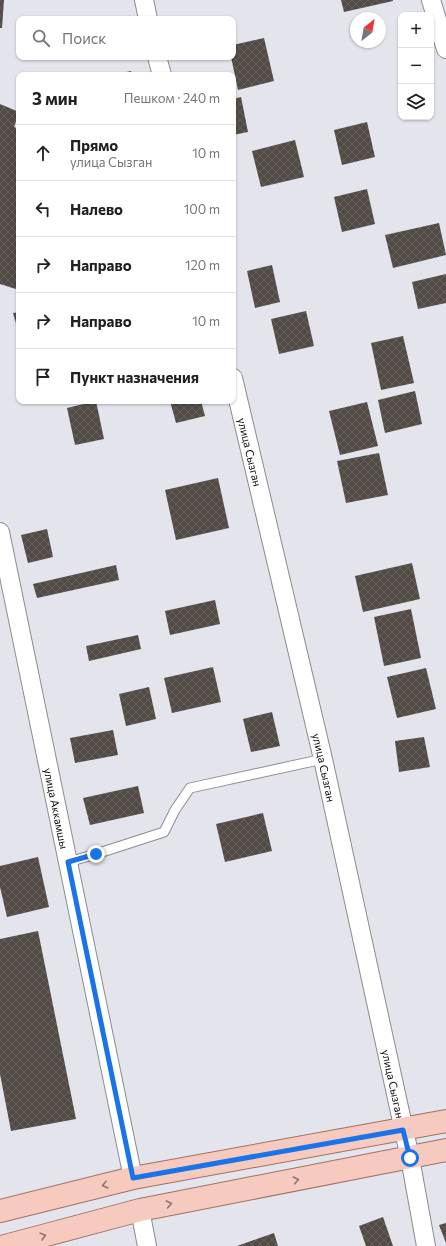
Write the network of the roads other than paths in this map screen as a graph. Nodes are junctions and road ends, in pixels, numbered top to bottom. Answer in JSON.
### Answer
{"nodes":[{"id":1,"x":144,"y":0,"type":"edge"},
{"id":2,"x":431,"y":0,"type":"edge"},
{"id":3,"x":147,"y":16,"type":"edge"},
{"id":4,"x":446,"y":49,"type":"edge"},
{"id":5,"x":158,"y":60,"type":"edge"},
{"id":6,"x":161,"y":72,"type":"edge"},
{"id":7,"x":236,"y":391,"type":"edge"},
{"id":8,"x":0,"y":532,"type":"edge"},
{"id":9,"x":323,"y":759,"type":"junction"},
{"id":10,"x":68,"y":862,"type":"junction"},
{"id":11,"x":446,"y":1121,"type":"edge"},
{"id":12,"x":403,"y":1130,"type":"junction"},
{"id":13,"x":446,"y":1150,"type":"edge"},
{"id":14,"x":410,"y":1158,"type":"junction"},
{"id":15,"x":133,"y":1178,"type":"junction"},
{"id":16,"x":140,"y":1210,"type":"junction"},
{"id":17,"x":0,"y":1211,"type":"edge"},
{"id":18,"x":5,"y":1246,"type":"edge"},
{"id":19,"x":147,"y":1246,"type":"edge"},
{"id":20,"x":426,"y":1246,"type":"edge"}],
"edges":[{"from":1,"to":3,"type":"street"},
{"from":2,"to":4,"type":"street"},
{"from":5,"to":6,"type":"street"},
{"from":7,"to":9,"type":"street","name":"улица Сызган"},
{"from":8,"to":10,"type":"street","name":"улица Аккамшы"},
{"from":9,"to":10,"type":"lane"},
{"from":9,"to":12,"type":"street","name":"улица Сызган"},
{"from":10,"to":15,"type":"street","name":"улица Аккамшы"},
{"from":11,"to":12,"type":"main road"},
{"from":12,"to":14,"type":"street","name":"улица Сызган"},
{"from":12,"to":15,"type":"main road"},
{"from":13,"to":14,"type":"main road"},
{"from":16,"to":14,"type":"main road","one_way":true},
{"from":14,"to":20,"type":"street","name":"улица Сызган"},
{"from":15,"to":17,"type":"main road","one_way":true},
{"from":18,"to":16,"type":"main road","one_way":true},
{"from":16,"to":19,"type":"street"}]}
